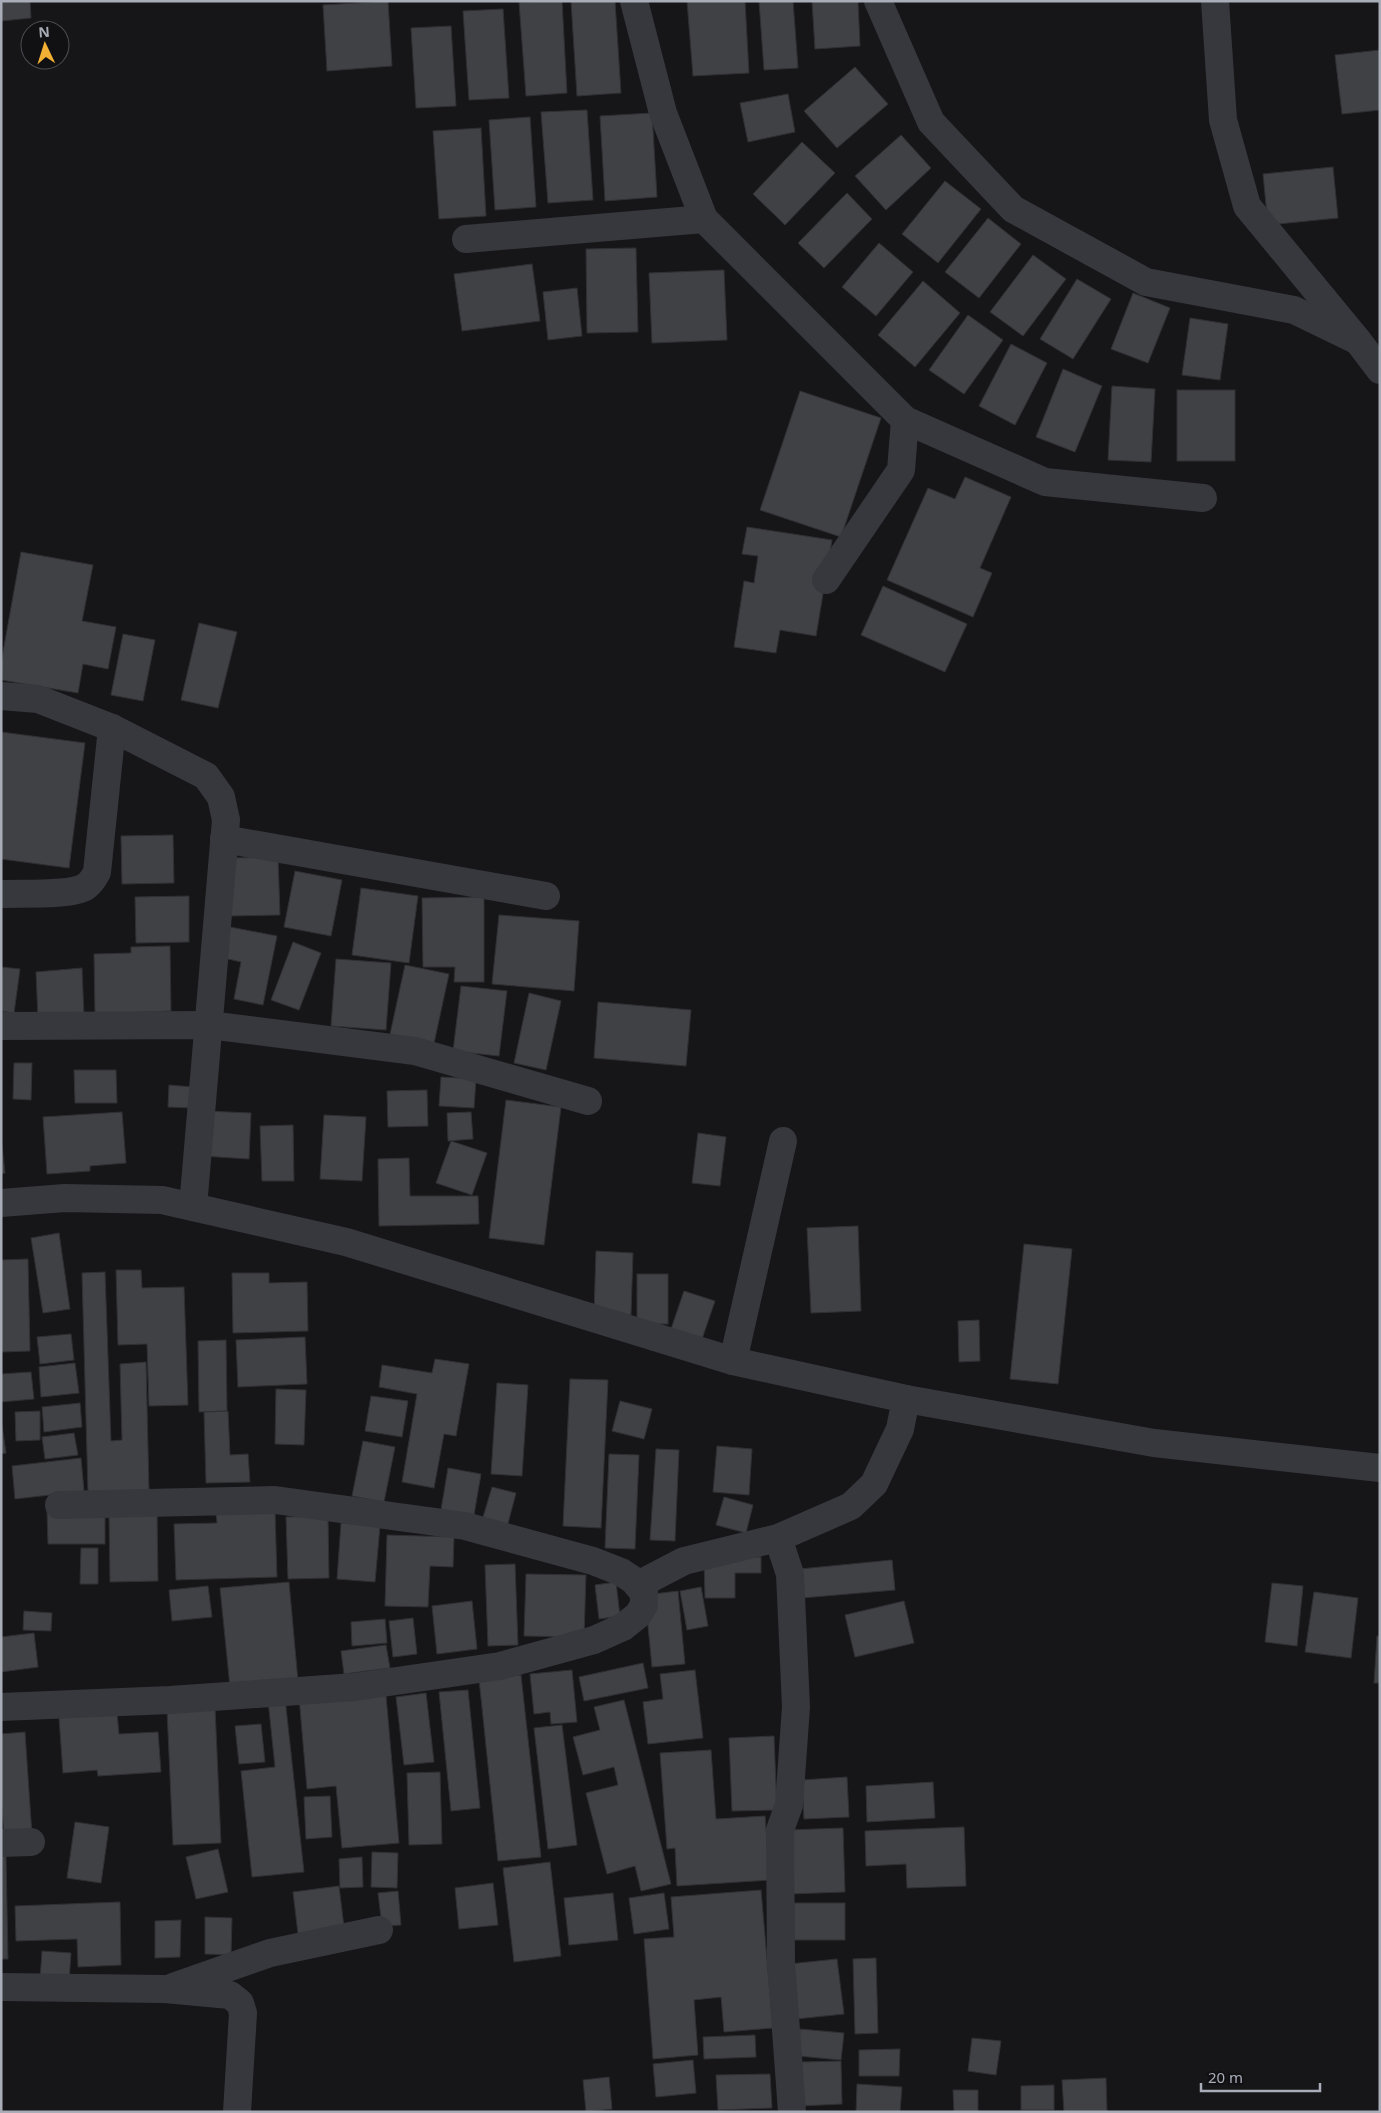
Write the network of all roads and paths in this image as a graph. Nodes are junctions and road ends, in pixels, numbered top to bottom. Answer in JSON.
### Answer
{"nodes":[{"id":1,"x":634,"y":1,"type":"edge"},
{"id":2,"x":878,"y":1,"type":"edge"},
{"id":3,"x":1215,"y":1,"type":"edge"},
{"id":4,"x":704,"y":219,"type":"junction"},
{"id":5,"x":466,"y":239,"type":"dead end"},
{"id":6,"x":1358,"y":341,"type":"junction"},
{"id":7,"x":1380,"y":370,"type":"edge"},
{"id":8,"x":905,"y":420,"type":"junction"},
{"id":9,"x":1203,"y":498,"type":"dead end"},
{"id":10,"x":826,"y":580,"type":"dead end"},
{"id":11,"x":1,"y":696,"type":"edge"},
{"id":12,"x":112,"y":728,"type":"junction"},
{"id":13,"x":224,"y":839,"type":"junction"},
{"id":14,"x":1,"y":894,"type":"edge"},
{"id":15,"x":546,"y":896,"type":"dead end"},
{"id":16,"x":209,"y":1025,"type":"junction"},
{"id":17,"x":1,"y":1026,"type":"edge"},
{"id":18,"x":588,"y":1102,"type":"dead end"},
{"id":19,"x":783,"y":1141,"type":"dead end"},
{"id":20,"x":1,"y":1203,"type":"edge"},
{"id":21,"x":193,"y":1207,"type":"junction"},
{"id":22,"x":733,"y":1362,"type":"junction"},
{"id":23,"x":906,"y":1399,"type":"junction"},
{"id":24,"x":1380,"y":1468,"type":"edge"},
{"id":25,"x":59,"y":1505,"type":"dead end"},
{"id":26,"x":778,"y":1538,"type":"junction"},
{"id":27,"x":638,"y":1585,"type":"junction"},
{"id":28,"x":1,"y":1707,"type":"edge"},
{"id":29,"x":31,"y":1842,"type":"dead end"},
{"id":30,"x":1,"y":1843,"type":"edge"},
{"id":31,"x":379,"y":1930,"type":"dead end"},
{"id":32,"x":1,"y":1987,"type":"edge"},
{"id":33,"x":165,"y":1990,"type":"junction"},
{"id":34,"x":236,"y":2112,"type":"edge"},
{"id":35,"x":792,"y":2112,"type":"edge"}],
"edges":[{"from":1,"to":4,"type":"street"},
{"from":2,"to":6,"type":"street"},
{"from":3,"to":6,"type":"street"},
{"from":4,"to":5,"type":"street"},
{"from":4,"to":8,"type":"street"},
{"from":6,"to":7,"type":"street"},
{"from":8,"to":9,"type":"street"},
{"from":8,"to":10,"type":"street"},
{"from":11,"to":12,"type":"street"},
{"from":12,"to":13,"type":"street"},
{"from":12,"to":14,"type":"street"},
{"from":13,"to":15,"type":"street"},
{"from":13,"to":16,"type":"street"},
{"from":16,"to":17,"type":"street"},
{"from":16,"to":18,"type":"street"},
{"from":16,"to":21,"type":"street"},
{"from":19,"to":22,"type":"street"},
{"from":20,"to":21,"type":"street"},
{"from":21,"to":22,"type":"street"},
{"from":22,"to":23,"type":"street"},
{"from":23,"to":24,"type":"street"},
{"from":23,"to":26,"type":"street"},
{"from":25,"to":27,"type":"street"},
{"from":26,"to":27,"type":"street"},
{"from":26,"to":35,"type":"street"},
{"from":27,"to":28,"type":"street"},
{"from":29,"to":30,"type":"street"},
{"from":31,"to":33,"type":"street"},
{"from":32,"to":33,"type":"street"},
{"from":33,"to":34,"type":"street"}]}
